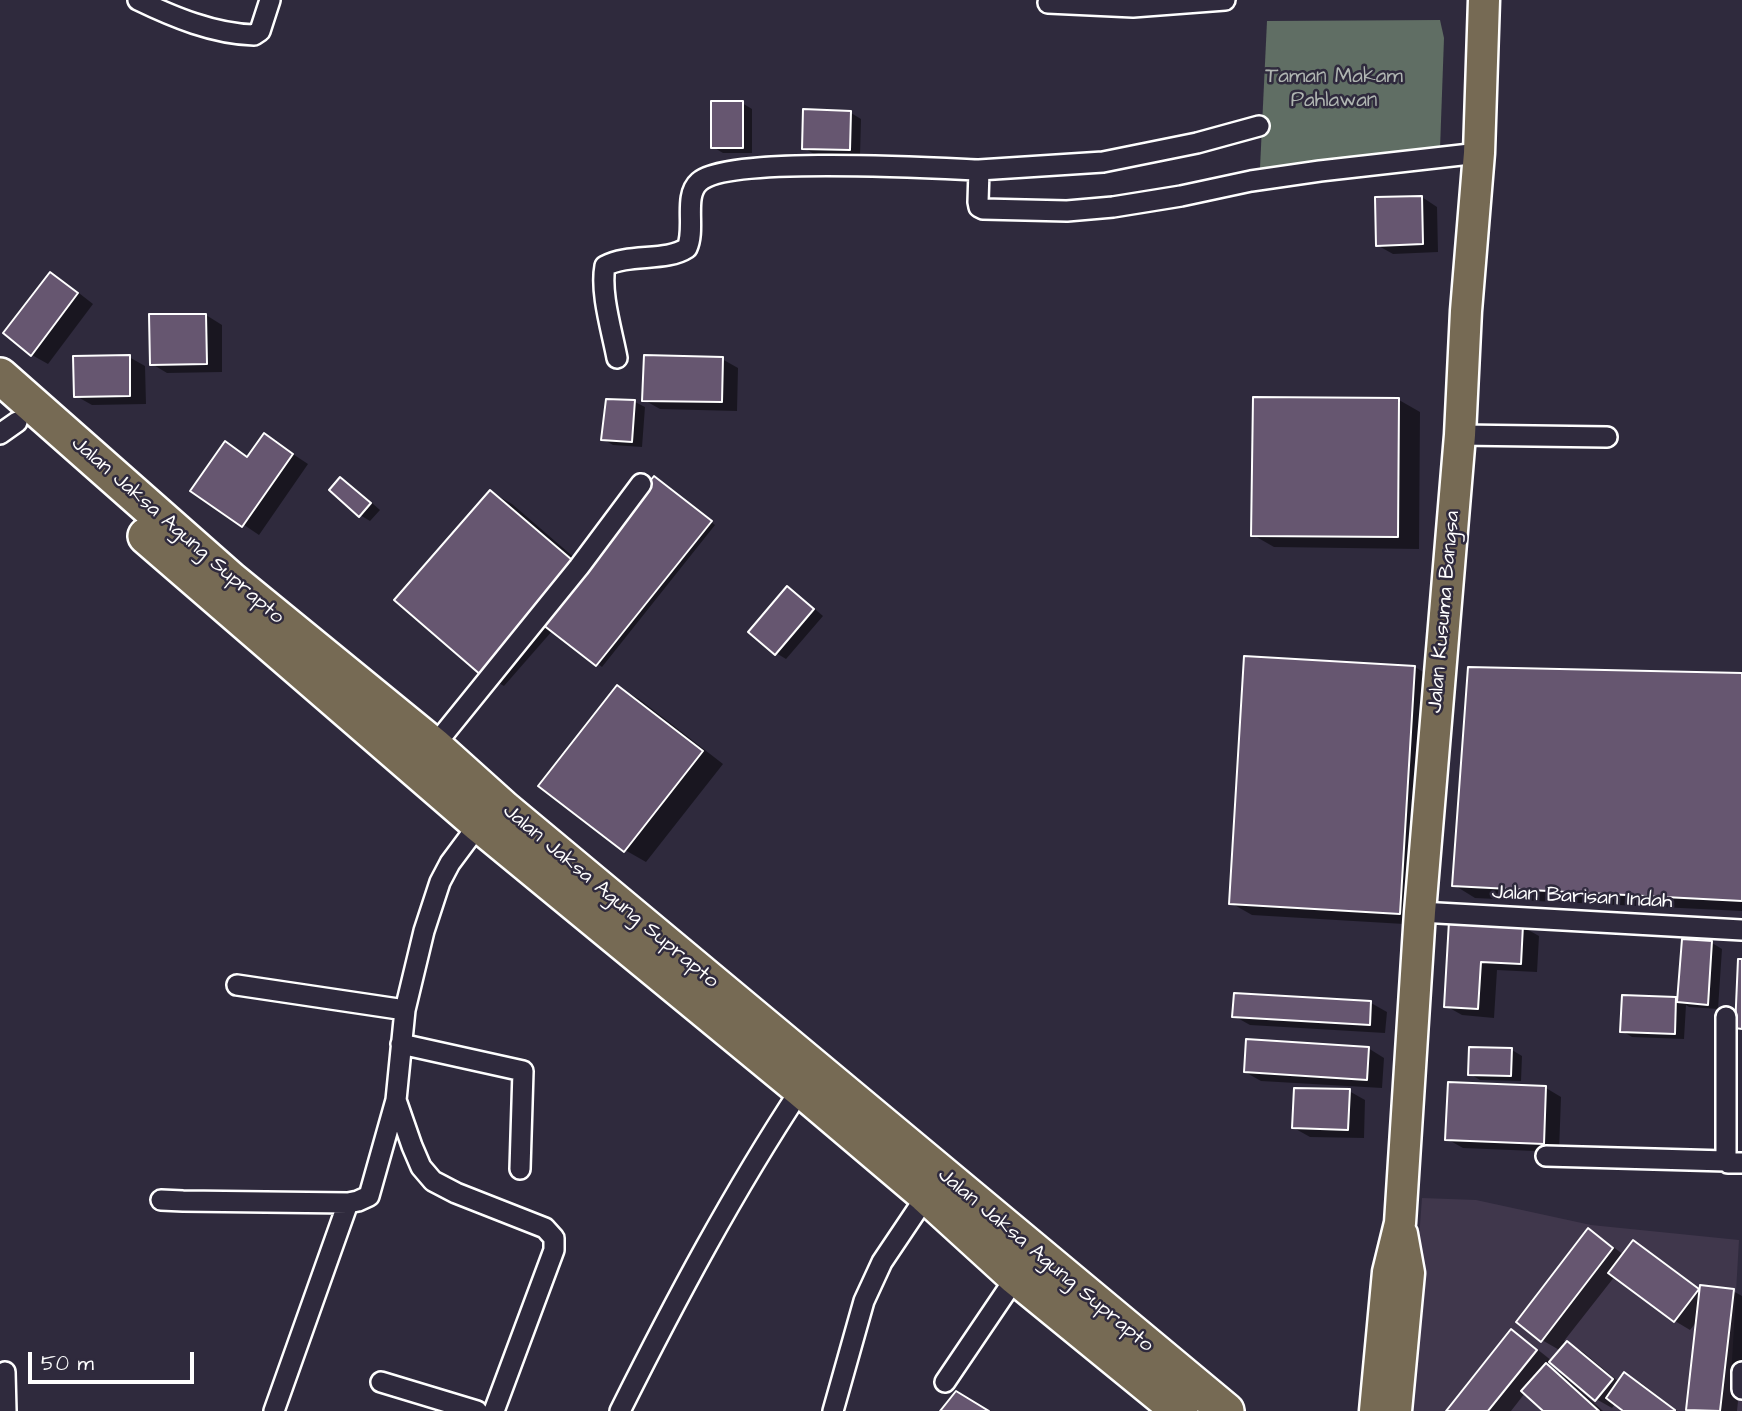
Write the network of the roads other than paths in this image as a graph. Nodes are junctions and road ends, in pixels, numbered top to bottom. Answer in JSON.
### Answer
{"nodes":[{"id":1,"x":138,"y":0,"type":"edge"},
{"id":2,"x":270,"y":0,"type":"edge"},
{"id":3,"x":1225,"y":0,"type":"edge"},
{"id":4,"x":1484,"y":0,"type":"edge"},
{"id":5,"x":1048,"y":3,"type":"dead end"},
{"id":6,"x":1259,"y":126,"type":"dead end"},
{"id":7,"x":1479,"y":153,"type":"junction"},
{"id":8,"x":979,"y":170,"type":"junction"},
{"id":9,"x":617,"y":358,"type":"dead end"},
{"id":10,"x":0,"y":376,"type":"edge"},
{"id":11,"x":6,"y":421,"type":"edge"},
{"id":12,"x":1460,"y":435,"type":"junction"},
{"id":13,"x":1607,"y":437,"type":"dead end"},
{"id":14,"x":641,"y":484,"type":"dead end"},
{"id":15,"x":434,"y":746,"type":"junction"},
{"id":16,"x":479,"y":824,"type":"junction"},
{"id":17,"x":1420,"y":912,"type":"junction"},
{"id":18,"x":1742,"y":930,"type":"edge"},
{"id":19,"x":237,"y":985,"type":"dead end"},
{"id":20,"x":405,"y":1010,"type":"junction"},
{"id":21,"x":1726,"y":1017,"type":"dead end"},
{"id":22,"x":401,"y":1044,"type":"junction"},
{"id":23,"x":801,"y":1089,"type":"junction"},
{"id":24,"x":397,"y":1100,"type":"junction"},
{"id":25,"x":1546,"y":1156,"type":"dead end"},
{"id":26,"x":1734,"y":1162,"type":"edge"},
{"id":27,"x":520,"y":1169,"type":"dead end"},
{"id":28,"x":934,"y":1185,"type":"junction"},
{"id":29,"x":161,"y":1200,"type":"dead end"},
{"id":30,"x":348,"y":1203,"type":"junction"},
{"id":31,"x":1400,"y":1223,"type":"junction"},
{"id":32,"x":1016,"y":1277,"type":"junction"},
{"id":33,"x":5,"y":1372,"type":"dead end"},
{"id":34,"x":1742,"y":1372,"type":"edge"},
{"id":35,"x":381,"y":1382,"type":"dead end"},
{"id":36,"x":945,"y":1382,"type":"dead end"},
{"id":37,"x":1742,"y":1390,"type":"edge"},
{"id":38,"x":6,"y":1411,"type":"edge"},
{"id":39,"x":274,"y":1411,"type":"edge"},
{"id":40,"x":477,"y":1411,"type":"edge"},
{"id":41,"x":494,"y":1411,"type":"edge"},
{"id":42,"x":620,"y":1411,"type":"edge"},
{"id":43,"x":833,"y":1411,"type":"edge"},
{"id":44,"x":1180,"y":1411,"type":"edge"},
{"id":45,"x":1226,"y":1411,"type":"edge"},
{"id":46,"x":1375,"y":1411,"type":"edge"},
{"id":47,"x":1396,"y":1411,"type":"edge"}],
"edges":[{"from":1,"to":2,"type":"street"},
{"from":3,"to":5,"type":"street"},
{"from":4,"to":7,"type":"main road","name":"Jalan Kusuma Bangsa"},
{"from":6,"to":8,"type":"street"},
{"from":7,"to":8,"type":"street"},
{"from":7,"to":12,"type":"main road","name":"Jalan Kusuma Bangsa"},
{"from":8,"to":9,"type":"street"},
{"from":10,"to":15,"type":"highway","name":"Jalan Jaksa Agung Suprapto"},
{"from":11,"to":16,"type":"highway","name":"Jalan Jaksa Agung Suprapto"},
{"from":12,"to":13,"type":"street"},
{"from":12,"to":17,"type":"main road","name":"Jalan Kusuma Bangsa"},
{"from":14,"to":15,"type":"street"},
{"from":15,"to":28,"type":"highway","name":"Jalan Jaksa Agung Suprapto"},
{"from":16,"to":20,"type":"street"},
{"from":16,"to":23,"type":"highway","name":"Jalan Jaksa Agung Suprapto"},
{"from":17,"to":18,"type":"street","name":"Jalan Barisan Indah"},
{"from":17,"to":31,"type":"main road","name":"Jalan Kusuma Bangsa"},
{"from":19,"to":20,"type":"street"},
{"from":20,"to":22,"type":"street"},
{"from":21,"to":26,"type":"street"},
{"from":22,"to":24,"type":"street"},
{"from":22,"to":27,"type":"street"},
{"from":23,"to":28,"type":"highway","name":"Jalan Jaksa Agung Suprapto"},
{"from":23,"to":42,"type":"street"},
{"from":24,"to":30,"type":"street"},
{"from":24,"to":41,"type":"street"},
{"from":25,"to":26,"type":"street"},
{"from":28,"to":32,"type":"highway","name":"Jalan Jaksa Agung Suprapto"},
{"from":28,"to":43,"type":"street"},
{"from":28,"to":45,"type":"highway","name":"Jalan Jaksa Agung Suprapto"},
{"from":29,"to":30,"type":"street"},
{"from":30,"to":39,"type":"street"},
{"from":31,"to":46,"type":"main road","name":"Jalan Kusuma Bangsa"},
{"from":31,"to":47,"type":"main road","name":"Jalan Kusuma Bangsa"},
{"from":32,"to":36,"type":"street"},
{"from":32,"to":44,"type":"highway","name":"Jalan Jaksa Agung Suprapto"},
{"from":33,"to":38,"type":"street"},
{"from":34,"to":37,"type":"street"},
{"from":35,"to":40,"type":"street"}]}
